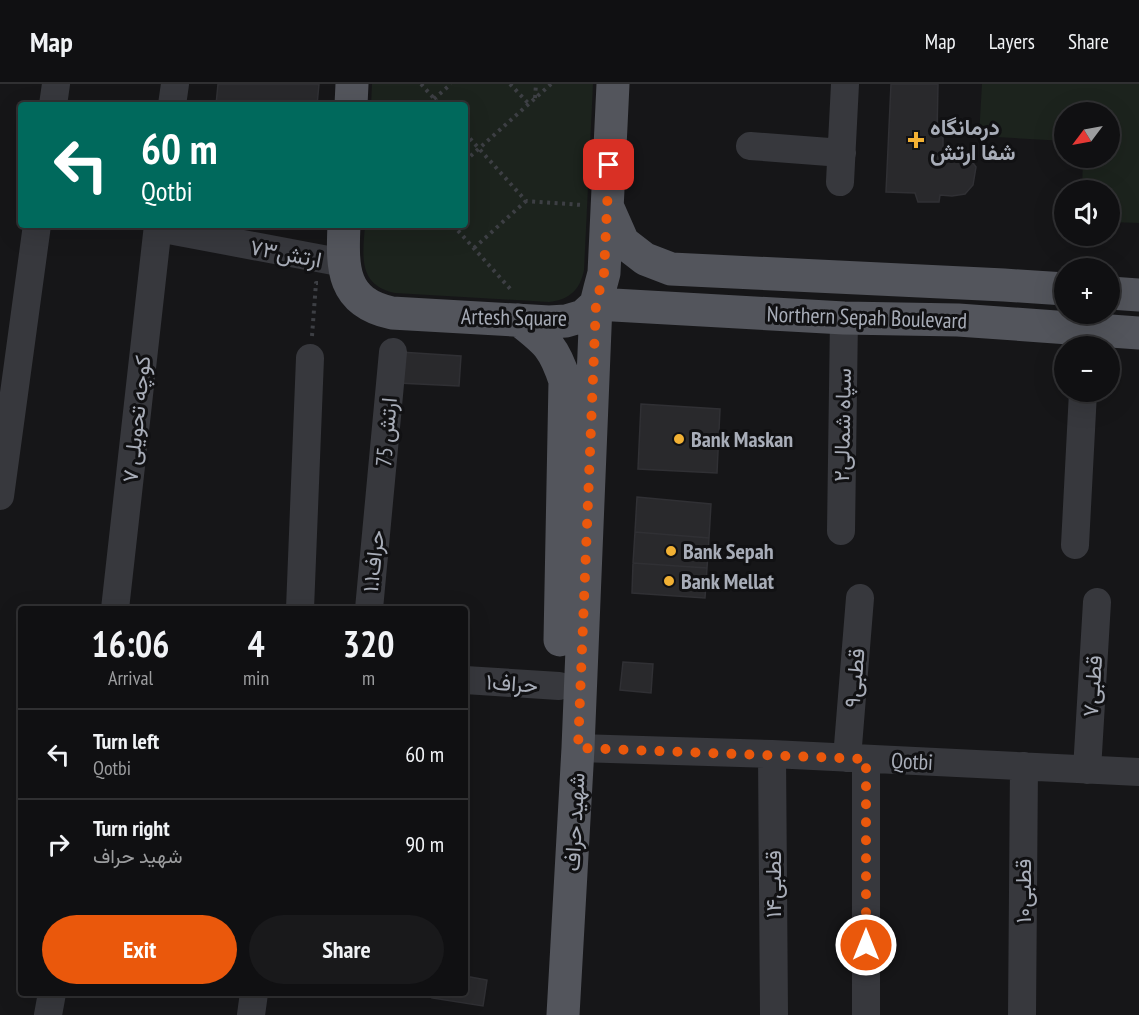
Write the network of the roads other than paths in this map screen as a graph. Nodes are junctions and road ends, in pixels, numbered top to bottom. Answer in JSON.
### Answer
{"nodes":[{"id":1,"x":56,"y":84,"type":"edge"},
{"id":2,"x":175,"y":84,"type":"edge"},
{"id":3,"x":352,"y":84,"type":"edge"},
{"id":4,"x":613,"y":84,"type":"edge"},
{"id":5,"x":846,"y":84,"type":"edge"},
{"id":6,"x":53,"y":102,"type":"edge"},
{"id":7,"x":172,"y":102,"type":"edge"},
{"id":8,"x":351,"y":102,"type":"edge"},
{"id":9,"x":750,"y":146,"type":"dead end"},
{"id":10,"x":842,"y":153,"type":"junction"},
{"id":11,"x":840,"y":182,"type":"dead end"},
{"id":12,"x":607,"y":206,"type":"junction"},
{"id":13,"x":37,"y":228,"type":"edge"},
{"id":14,"x":158,"y":228,"type":"edge"},
{"id":15,"x":162,"y":228,"type":"edge"},
{"id":16,"x":345,"y":228,"type":"edge"},
{"id":17,"x":671,"y":269,"type":"junction"},
{"id":18,"x":347,"y":275,"type":"junction"},
{"id":19,"x":1054,"y":288,"type":"edge"},
{"id":20,"x":1120,"y":294,"type":"edge"},
{"id":21,"x":1139,"y":295,"type":"edge"},
{"id":22,"x":596,"y":304,"type":"junction"},
{"id":23,"x":669,"y":308,"type":"junction"},
{"id":24,"x":844,"y":318,"type":"junction"},
{"id":25,"x":519,"y":320,"type":"junction"},
{"id":26,"x":1139,"y":333,"type":"edge"},
{"id":27,"x":1071,"y":336,"type":"edge"},
{"id":28,"x":1107,"y":336,"type":"edge"},
{"id":29,"x":393,"y":352,"type":"dead end"},
{"id":30,"x":310,"y":358,"type":"road end"},
{"id":31,"x":1082,"y":402,"type":"edge"},
{"id":32,"x":576,"y":473,"type":"junction"},
{"id":33,"x":0,"y":496,"type":"edge"},
{"id":34,"x":378,"y":513,"type":"joint"},
{"id":35,"x":841,"y":531,"type":"dead end"},
{"id":36,"x":1075,"y":545,"type":"dead end"},
{"id":37,"x":860,"y":598,"type":"dead end"},
{"id":38,"x":1097,"y":602,"type":"dead end"},
{"id":39,"x":115,"y":606,"type":"edge"},
{"id":40,"x":300,"y":606,"type":"edge"},
{"id":41,"x":369,"y":606,"type":"edge"},
{"id":42,"x":468,"y":680,"type":"edge"},
{"id":43,"x":559,"y":686,"type":"junction"},
{"id":44,"x":578,"y":748,"type":"junction"},
{"id":45,"x":772,"y":754,"type":"junction"},
{"id":46,"x":856,"y":758,"type":"junction"},
{"id":47,"x":1024,"y":766,"type":"junction"},
{"id":48,"x":1087,"y":770,"type":"junction"},
{"id":49,"x":1139,"y":772,"type":"edge"},
{"id":50,"x":51,"y":996,"type":"edge"},
{"id":51,"x":254,"y":996,"type":"edge"},
{"id":52,"x":48,"y":1015,"type":"edge"},
{"id":53,"x":251,"y":1015,"type":"edge"},
{"id":54,"x":540,"y":1015,"type":"edge"},
{"id":55,"x":563,"y":1015,"type":"edge"},
{"id":56,"x":774,"y":1015,"type":"edge"},
{"id":57,"x":866,"y":1015,"type":"edge"},
{"id":58,"x":1022,"y":1015,"type":"edge"}],
"edges":[{"from":1,"to":6,"type":"street"},
{"from":2,"to":7,"type":"street"},
{"from":3,"to":8,"type":"main road"},
{"from":4,"to":12,"type":"main road","name":"Artesh Square"},
{"from":5,"to":10,"type":"street"},
{"from":9,"to":10,"type":"street"},
{"from":10,"to":11,"type":"street"},
{"from":12,"to":17,"type":"main road","name":"Northern Sepah Boulevard"},
{"from":12,"to":22,"type":"main road","name":"Artesh Square"},
{"from":13,"to":33,"type":"street"},
{"from":14,"to":39,"type":"street","name":"کوچه تحویلی ۷"},
{"from":15,"to":18,"type":"street","name":"ارتش۷۳"},
{"from":16,"to":18,"type":"main road"},
{"from":17,"to":19,"type":"main road","name":"Northern Sepah Boulevard"},
{"from":17,"to":23,"type":"main road"},
{"from":18,"to":25,"type":"main road","name":"Artesh Square"},
{"from":20,"to":21,"type":"main road"},
{"from":22,"to":23,"type":"main road","name":"Northern Sepah Boulevard"},
{"from":22,"to":25,"type":"main road","name":"Artesh Square"},
{"from":22,"to":32,"type":"main road","name":"شهید حراف"},
{"from":23,"to":24,"type":"main road","name":"Northern Sepah Boulevard"},
{"from":24,"to":27,"type":"main road","name":"Northern Sepah Boulevard"},
{"from":24,"to":35,"type":"street","name":"سپاه شمالی۲"},
{"from":25,"to":32,"type":"main road"},
{"from":26,"to":28,"type":"main road","name":"Northern Sepah Boulevard"},
{"from":29,"to":34,"type":"street","name":"75 ارتش"},
{"from":30,"to":40,"type":"street"},
{"from":31,"to":36,"type":"street"},
{"from":32,"to":43,"type":"main road"},
{"from":32,"to":44,"type":"main road","name":"شهید حراف"},
{"from":34,"to":41,"type":"street","name":"حراف۱.۱"},
{"from":37,"to":46,"type":"street","name":"قطبی۹"},
{"from":38,"to":48,"type":"street","name":"قطبی۷"},
{"from":42,"to":43,"type":"street","name":"حراف۱"},
{"from":43,"to":54,"type":"main road"},
{"from":44,"to":45,"type":"street","name":"Qotbi"},
{"from":44,"to":55,"type":"main road","name":"شهید حراف"},
{"from":45,"to":46,"type":"street","name":"Qotbi"},
{"from":45,"to":56,"type":"street","name":"قطبی۱۴"},
{"from":46,"to":47,"type":"street","name":"Qotbi"},
{"from":46,"to":57,"type":"street","name":"قطبی۹"},
{"from":47,"to":48,"type":"street","name":"Qotbi"},
{"from":47,"to":58,"type":"street","name":"قطبی۱۰"},
{"from":48,"to":49,"type":"street","name":"Qotbi"},
{"from":50,"to":52,"type":"street"},
{"from":51,"to":53,"type":"street"}]}
